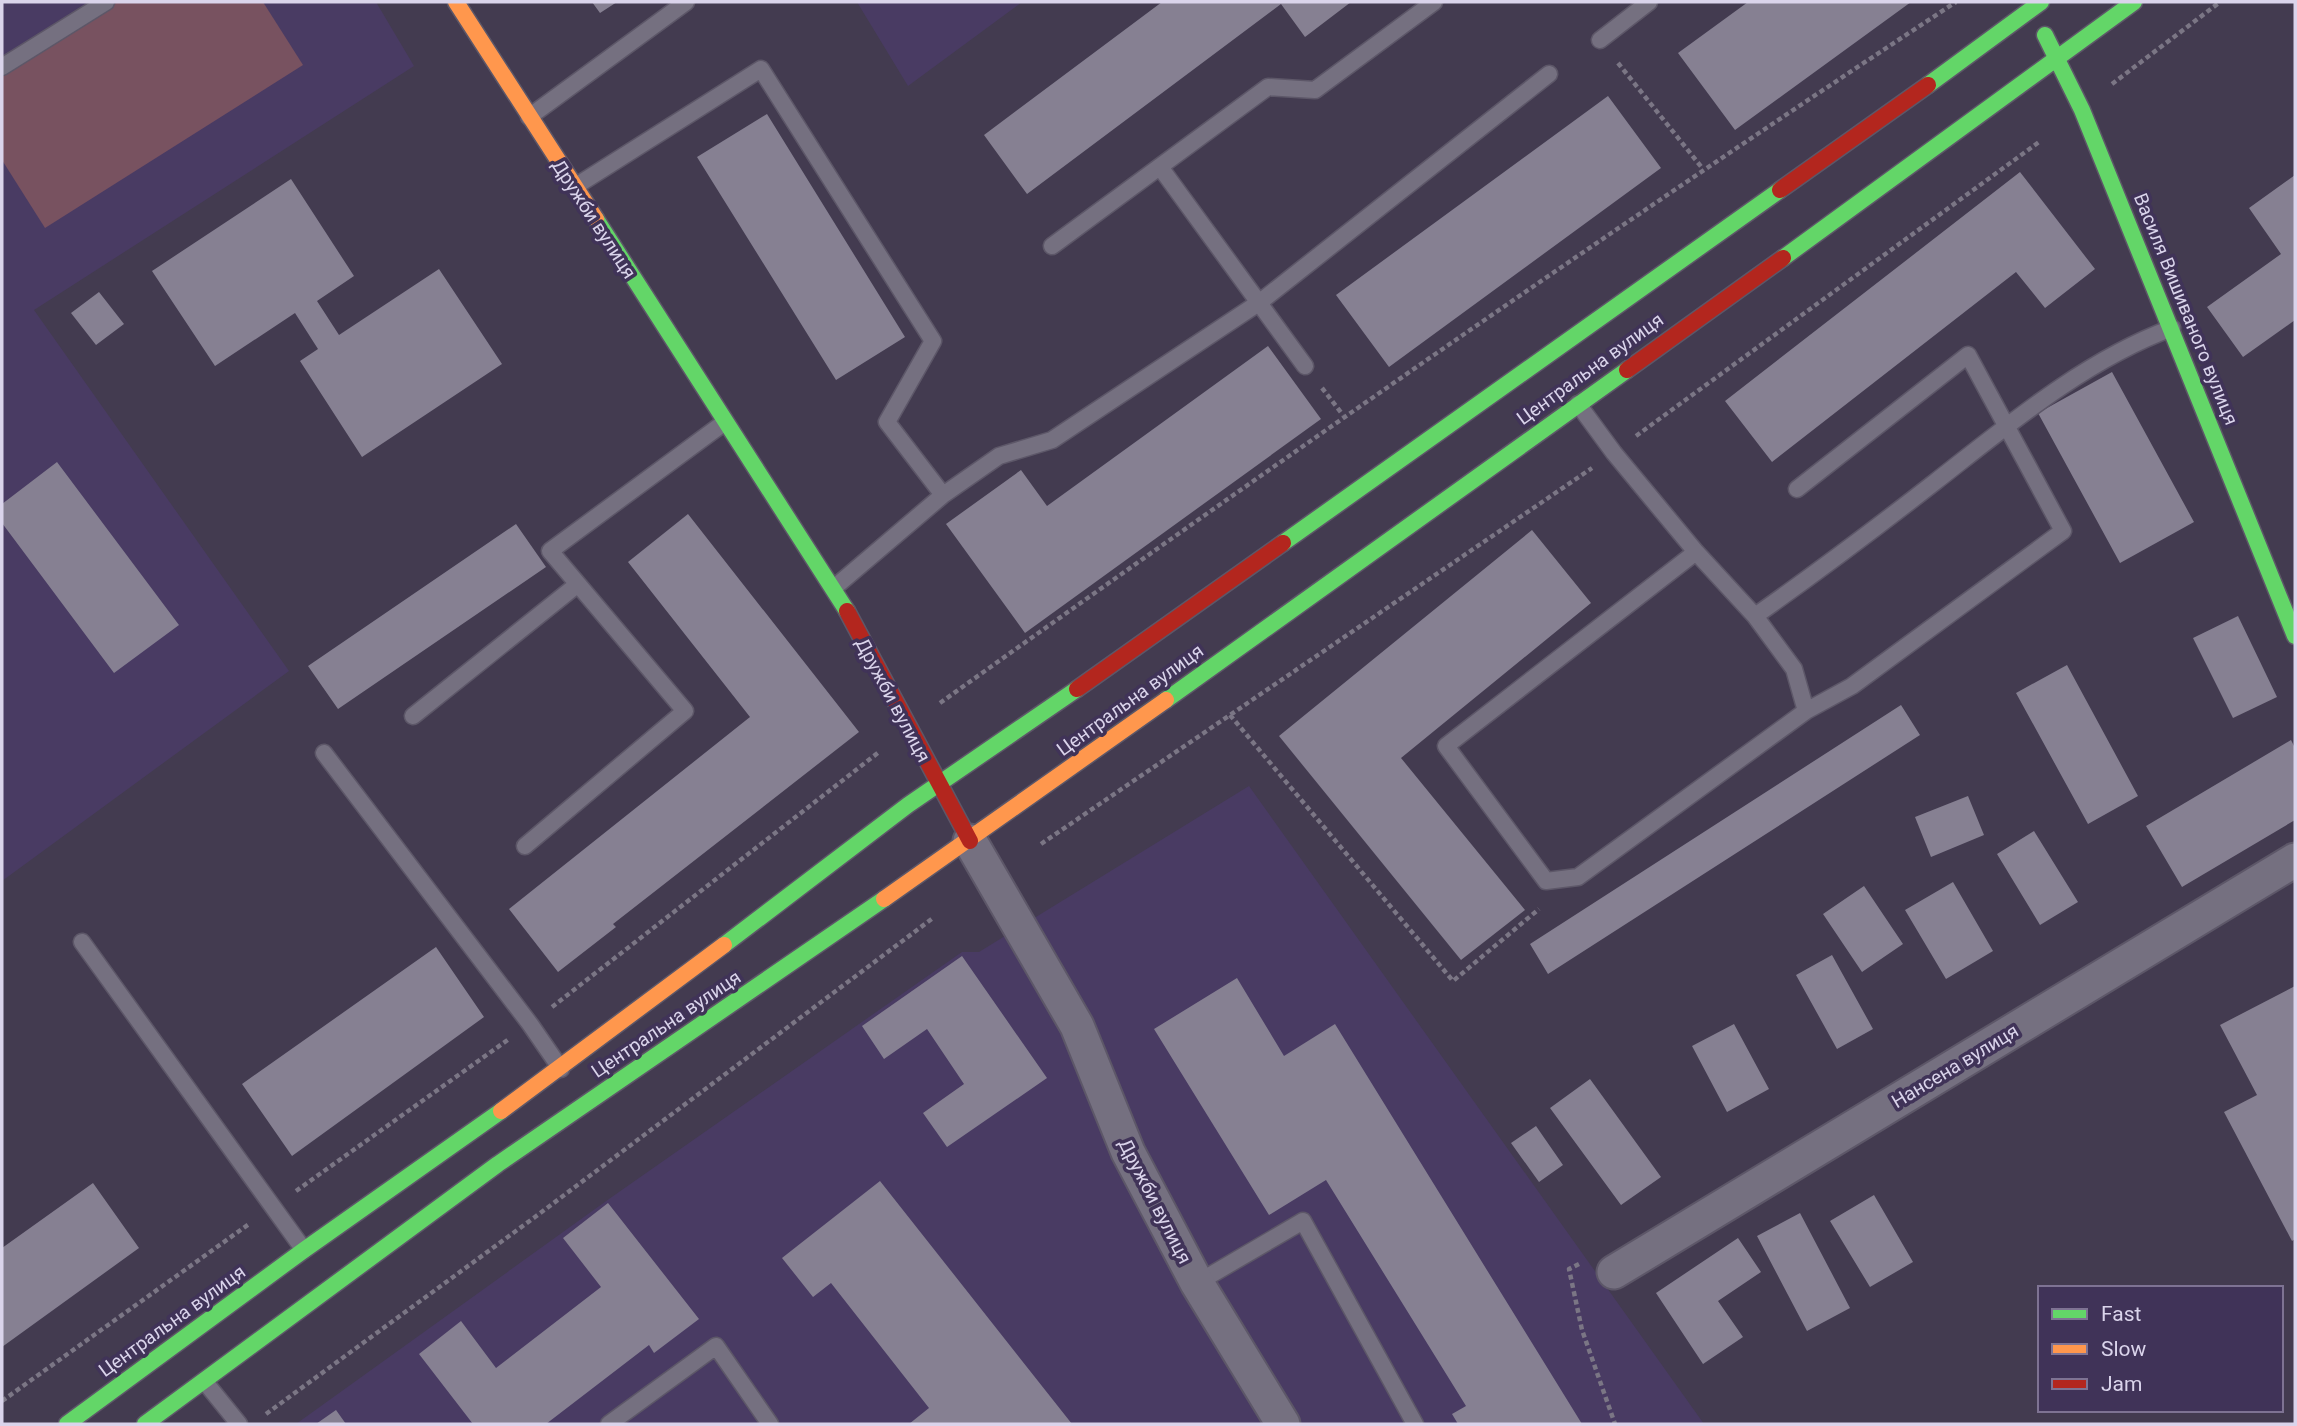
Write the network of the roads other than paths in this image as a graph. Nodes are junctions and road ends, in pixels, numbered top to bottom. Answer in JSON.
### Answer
{"nodes":[{"id":1,"x":106,"y":2,"type":"edge"},
{"id":2,"x":456,"y":2,"type":"edge"},
{"id":3,"x":686,"y":2,"type":"edge"},
{"id":4,"x":1434,"y":2,"type":"edge"},
{"id":5,"x":1649,"y":2,"type":"edge"},
{"id":6,"x":2134,"y":2,"type":"edge"},
{"id":7,"x":2034,"y":4,"type":"edge"},
{"id":8,"x":1600,"y":40,"type":"road end"},
{"id":9,"x":2056,"y":59,"type":"junction"},
{"id":10,"x":2,"y":66,"type":"edge"},
{"id":11,"x":1549,"y":74,"type":"dead end"},
{"id":12,"x":529,"y":117,"type":"junction"},
{"id":13,"x":1160,"y":167,"type":"junction"},
{"id":14,"x":574,"y":188,"type":"junction"},
{"id":15,"x":1052,"y":246,"type":"dead end"},
{"id":16,"x":1260,"y":302,"type":"junction"},
{"id":17,"x":2172,"y":327,"type":"junction"},
{"id":18,"x":1305,"y":366,"type":"dead end"},
{"id":19,"x":1578,"y":404,"type":"junction"},
{"id":20,"x":725,"y":422,"type":"junction"},
{"id":21,"x":2006,"y":427,"type":"junction"},
{"id":22,"x":1797,"y":489,"type":"dead end"},
{"id":23,"x":943,"y":495,"type":"junction"},
{"id":24,"x":1696,"y":552,"type":"junction"},
{"id":25,"x":578,"y":584,"type":"junction"},
{"id":26,"x":834,"y":587,"type":"junction"},
{"id":27,"x":1755,"y":615,"type":"junction"},
{"id":28,"x":2295,"y":636,"type":"edge"},
{"id":29,"x":1806,"y":711,"type":"junction"},
{"id":30,"x":413,"y":716,"type":"dead end"},
{"id":31,"x":324,"y":753,"type":"dead end"},
{"id":32,"x":939,"y":785,"type":"junction"},
{"id":33,"x":970,"y":841,"type":"junction"},
{"id":34,"x":525,"y":846,"type":"dead end"},
{"id":35,"x":2295,"y":860,"type":"edge"},
{"id":36,"x":82,"y":942,"type":"dead end"},
{"id":37,"x":561,"y":1069,"type":"junction"},
{"id":38,"x":304,"y":1250,"type":"junction"},
{"id":39,"x":1614,"y":1272,"type":"dead end"},
{"id":40,"x":1197,"y":1283,"type":"junction"},
{"id":41,"x":205,"y":1382,"type":"junction"},
{"id":42,"x":67,"y":1424,"type":"edge"},
{"id":43,"x":145,"y":1424,"type":"edge"},
{"id":44,"x":239,"y":1424,"type":"edge"},
{"id":45,"x":609,"y":1424,"type":"edge"},
{"id":46,"x":769,"y":1424,"type":"edge"},
{"id":47,"x":1283,"y":1424,"type":"edge"},
{"id":48,"x":1415,"y":1424,"type":"edge"}],
"edges":[{"from":1,"to":10,"type":"lane"},
{"from":2,"to":12,"type":"street","name":"Дружби вулиця"},
{"from":3,"to":12,"type":"lane"},
{"from":4,"to":13,"type":"lane"},
{"from":5,"to":8,"type":"lane"},
{"from":6,"to":9,"type":"street","name":"Центральна вулиця"},
{"from":7,"to":9,"type":"street","name":"Василя Вишиваного вулиця"},
{"from":7,"to":32,"type":"street","name":"Центральна вулиця"},
{"from":9,"to":17,"type":"street","name":"Василя Вишиваного вулиця"},
{"from":9,"to":19,"type":"street","name":"Центральна вулиця"},
{"from":11,"to":16,"type":"lane"},
{"from":12,"to":14,"type":"street","name":"Дружби вулиця"},
{"from":13,"to":15,"type":"lane"},
{"from":13,"to":16,"type":"lane"},
{"from":14,"to":20,"type":"street","name":"Дружби вулиця"},
{"from":14,"to":23,"type":"lane"},
{"from":16,"to":18,"type":"lane"},
{"from":16,"to":23,"type":"lane"},
{"from":17,"to":21,"type":"lane"},
{"from":17,"to":28,"type":"street","name":"Василя Вишиваного вулиця"},
{"from":19,"to":24,"type":"lane"},
{"from":19,"to":33,"type":"street","name":"Центральна вулиця"},
{"from":20,"to":25,"type":"lane"},
{"from":20,"to":26,"type":"street","name":"Дружби вулиця"},
{"from":21,"to":22,"type":"lane"},
{"from":21,"to":27,"type":"lane"},
{"from":21,"to":29,"type":"lane"},
{"from":23,"to":26,"type":"lane"},
{"from":24,"to":27,"type":"lane"},
{"from":24,"to":29,"type":"lane"},
{"from":25,"to":30,"type":"lane"},
{"from":25,"to":34,"type":"lane"},
{"from":26,"to":32,"type":"street","name":"Дружби вулиця"},
{"from":27,"to":29,"type":"lane"},
{"from":31,"to":37,"type":"lane"},
{"from":32,"to":33,"type":"street","name":"Дружби вулиця"},
{"from":32,"to":37,"type":"street","name":"Центральна вулиця"},
{"from":33,"to":40,"type":"street","name":"Дружби вулиця"},
{"from":33,"to":41,"type":"street","name":"Центральна вулиця"},
{"from":35,"to":39,"type":"street","name":"Нансена вулиця"},
{"from":36,"to":38,"type":"lane"},
{"from":37,"to":38,"type":"street","name":"Центральна вулиця"},
{"from":38,"to":42,"type":"street","name":"Центральна вулиця"},
{"from":40,"to":47,"type":"street","name":"Дружби вулиця"},
{"from":40,"to":48,"type":"lane"},
{"from":41,"to":43,"type":"street","name":"Центральна вулиця"},
{"from":41,"to":44,"type":"lane"},
{"from":45,"to":46,"type":"lane"}]}
